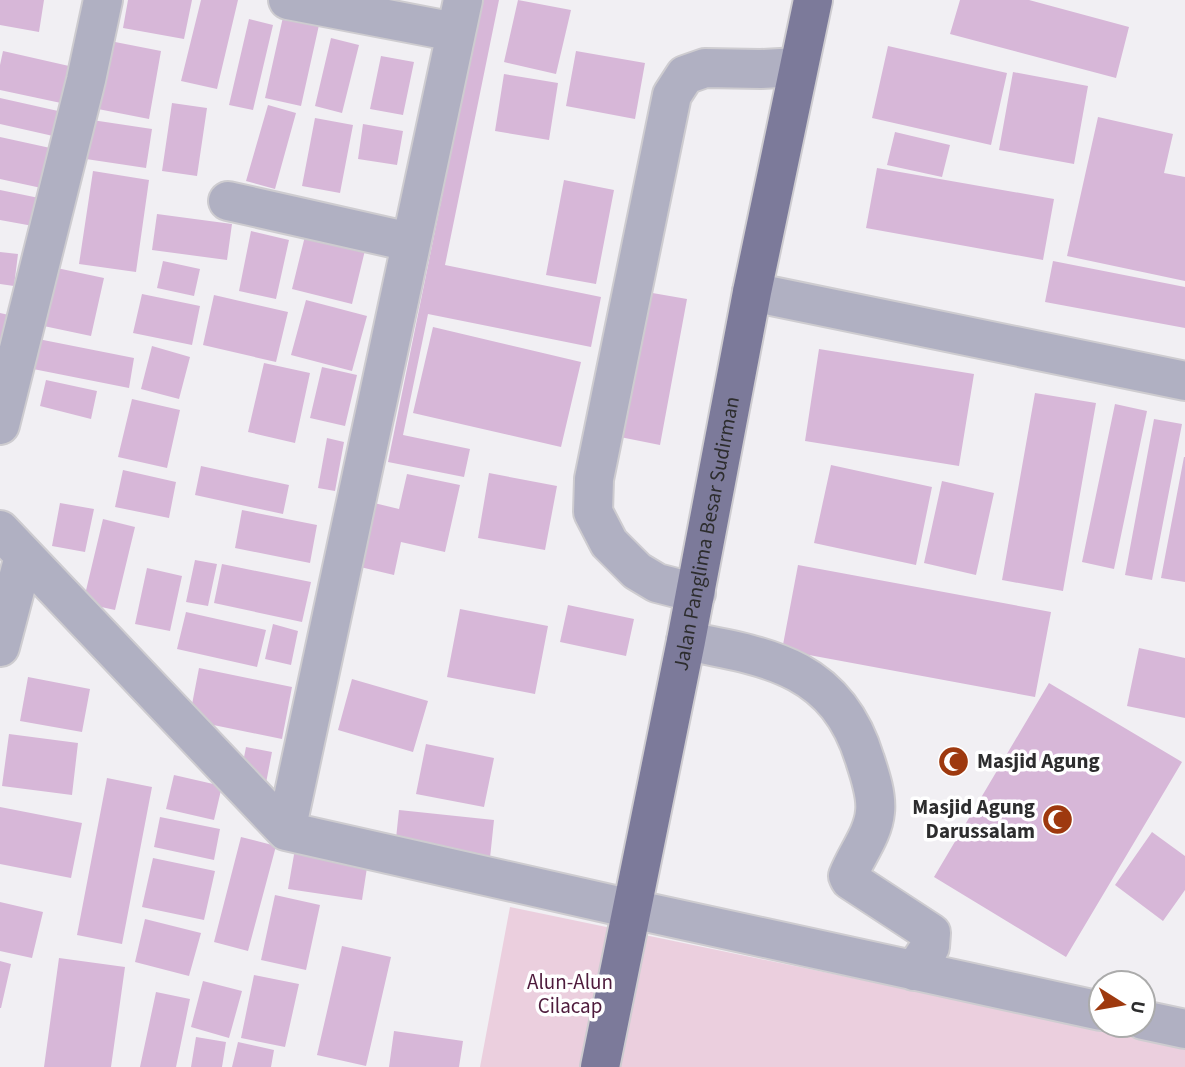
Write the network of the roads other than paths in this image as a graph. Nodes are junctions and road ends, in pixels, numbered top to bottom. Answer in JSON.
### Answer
{"nodes":[{"id":1,"x":103,"y":0,"type":"edge"},
{"id":2,"x":288,"y":0,"type":"edge"},
{"id":3,"x":813,"y":0,"type":"edge"},
{"id":4,"x":459,"y":16,"type":"edge"},
{"id":5,"x":798,"y":67,"type":"junction"},
{"id":6,"x":228,"y":201,"type":"dead end"},
{"id":7,"x":411,"y":242,"type":"junction"},
{"id":8,"x":752,"y":292,"type":"junction"},
{"id":9,"x":1185,"y":381,"type":"edge"},
{"id":10,"x":0,"y":425,"type":"edge"},
{"id":11,"x":12,"y":543,"type":"edge"},
{"id":12,"x":696,"y":593,"type":"junction"},
{"id":13,"x":686,"y":641,"type":"junction"},
{"id":14,"x":0,"y":647,"type":"edge"},
{"id":15,"x":286,"y":831,"type":"junction"},
{"id":16,"x":632,"y":909,"type":"junction"},
{"id":17,"x":914,"y":971,"type":"junction"},
{"id":18,"x":1087,"y":1008,"type":"edge"},
{"id":19,"x":1157,"y":1023,"type":"edge"},
{"id":20,"x":1185,"y":1029,"type":"edge"},
{"id":21,"x":600,"y":1067,"type":"edge"}],
"edges":[{"from":1,"to":10,"type":"street"},
{"from":2,"to":4,"type":"street"},
{"from":3,"to":5,"type":"main road","name":"Jalan Panglima Besar Sudirman"},
{"from":4,"to":7,"type":"street"},
{"from":5,"to":8,"type":"main road","name":"Jalan Panglima Besar Sudirman"},
{"from":5,"to":12,"type":"street"},
{"from":6,"to":7,"type":"street"},
{"from":7,"to":15,"type":"street"},
{"from":8,"to":9,"type":"street"},
{"from":8,"to":12,"type":"main road","name":"Jalan Panglima Besar Sudirman"},
{"from":11,"to":14,"type":"street"},
{"from":11,"to":15,"type":"street"},
{"from":12,"to":13,"type":"main road","name":"Jalan Panglima Besar Sudirman"},
{"from":13,"to":16,"type":"main road","name":"Jalan Panglima Besar Sudirman"},
{"from":13,"to":17,"type":"street"},
{"from":15,"to":16,"type":"street"},
{"from":16,"to":17,"type":"street"},
{"from":16,"to":21,"type":"main road","name":"Jalan Panglima Besar Sudirman"},
{"from":17,"to":18,"type":"street"},
{"from":19,"to":20,"type":"street"}]}
